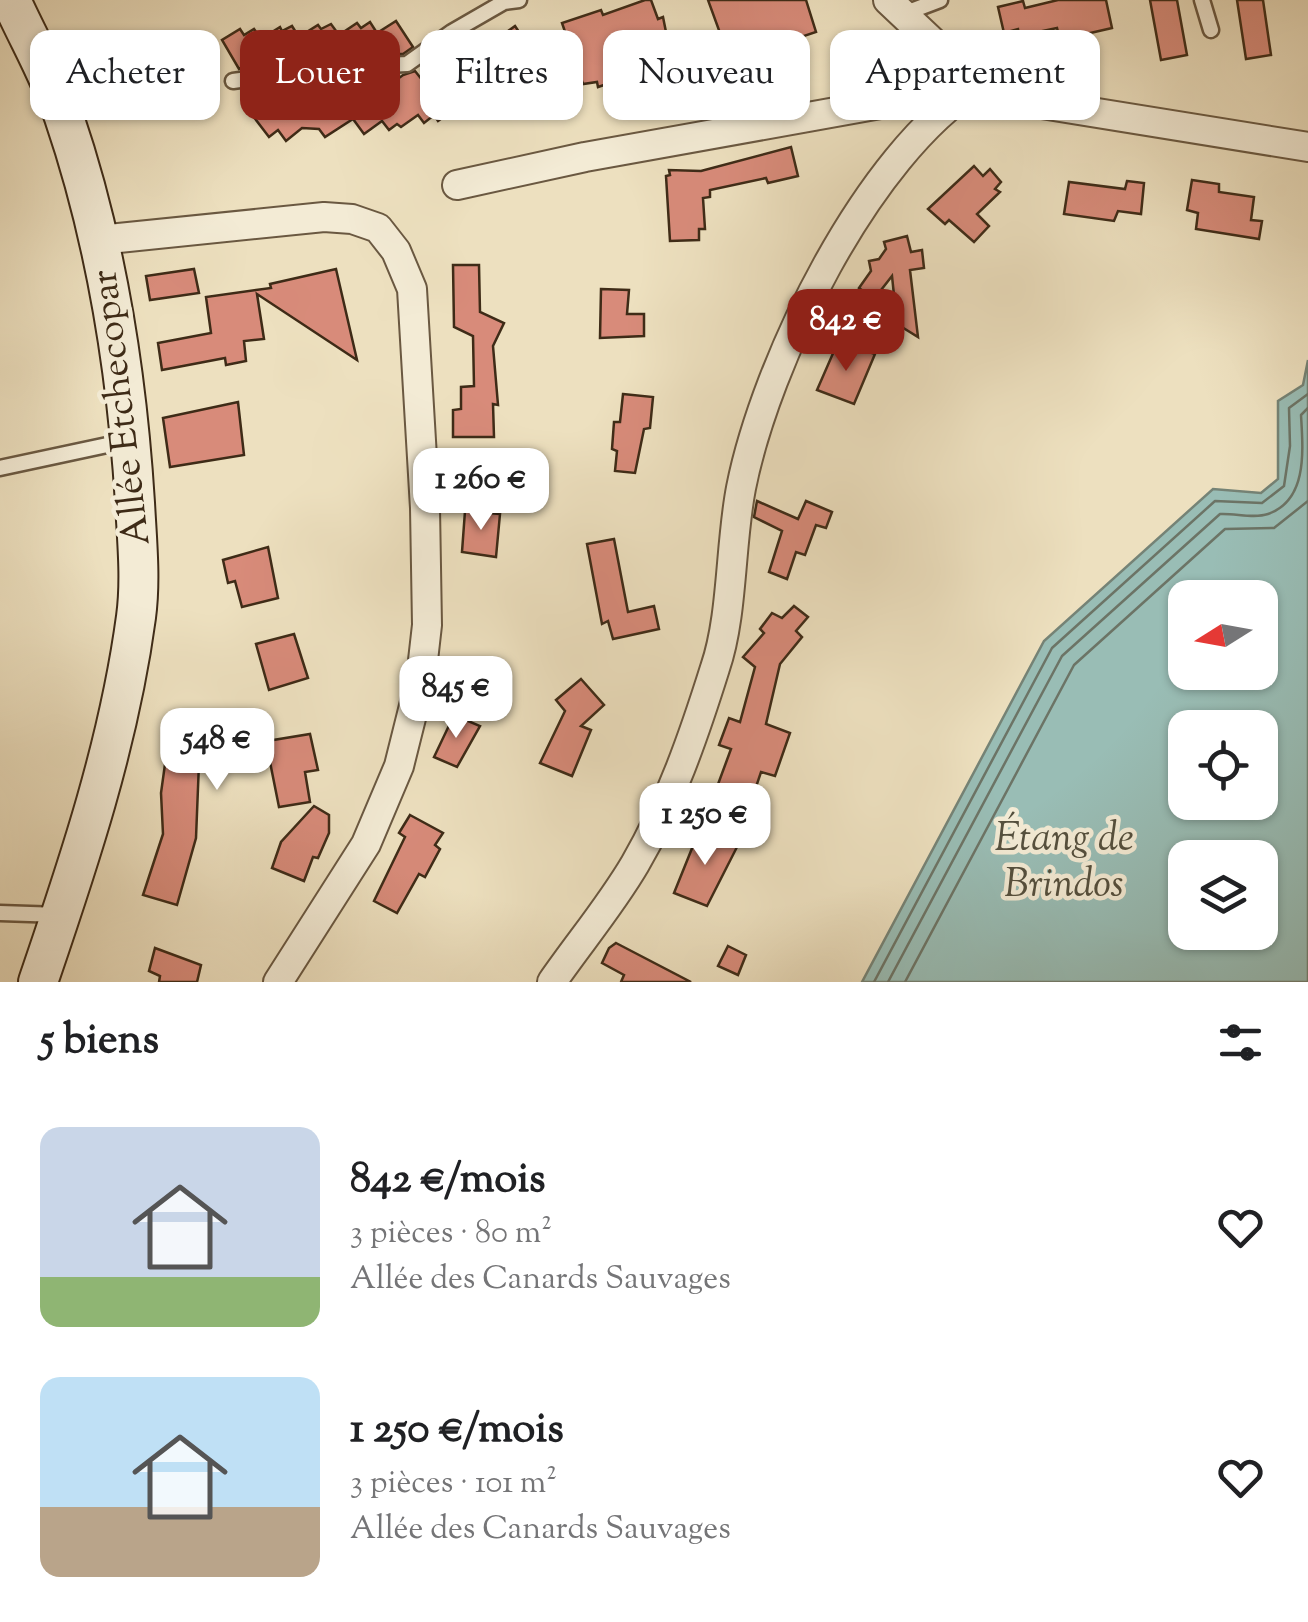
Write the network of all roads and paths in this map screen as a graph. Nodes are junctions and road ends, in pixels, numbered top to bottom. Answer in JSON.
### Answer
{"nodes":[{"id":1,"x":10,"y":0,"type":"edge"},
{"id":2,"x":519,"y":0,"type":"edge"},
{"id":3,"x":940,"y":0,"type":"edge"},
{"id":4,"x":1202,"y":0,"type":"edge"},
{"id":5,"x":896,"y":7,"type":"edge"},
{"id":6,"x":920,"y":30,"type":"edge"},
{"id":7,"x":1211,"y":30,"type":"dead end"},
{"id":8,"x":233,"y":82,"type":"dead end"},
{"id":9,"x":830,"y":113,"type":"edge"},
{"id":10,"x":1100,"y":114,"type":"edge"},
{"id":11,"x":933,"y":120,"type":"edge"},
{"id":12,"x":1300,"y":147,"type":"edge"},
{"id":13,"x":457,"y":185,"type":"dead end"},
{"id":14,"x":99,"y":240,"type":"junction"},
{"id":15,"x":131,"y":440,"type":"junction"},
{"id":16,"x":0,"y":468,"type":"edge"},
{"id":17,"x":0,"y":913,"type":"edge"},
{"id":18,"x":60,"y":915,"type":"junction"},
{"id":19,"x":38,"y":982,"type":"edge"},
{"id":20,"x":278,"y":982,"type":"edge"},
{"id":21,"x":552,"y":982,"type":"edge"}],
"edges":[{"from":1,"to":14,"type":"street","name":"Allée Etchecopar"},
{"from":2,"to":8,"type":"lane"},
{"from":3,"to":5,"type":"lane"},
{"from":4,"to":7,"type":"lane"},
{"from":5,"to":6,"type":"street"},
{"from":9,"to":13,"type":"street"},
{"from":10,"to":12,"type":"street"},
{"from":11,"to":21,"type":"street"},
{"from":14,"to":15,"type":"street","name":"Allée Etchecopar"},
{"from":14,"to":20,"type":"street"},
{"from":15,"to":16,"type":"lane"},
{"from":15,"to":18,"type":"street","name":"Allée Etchecopar"},
{"from":17,"to":18,"type":"lane"},
{"from":18,"to":19,"type":"street","name":"Allée Etchecopar"}]}
